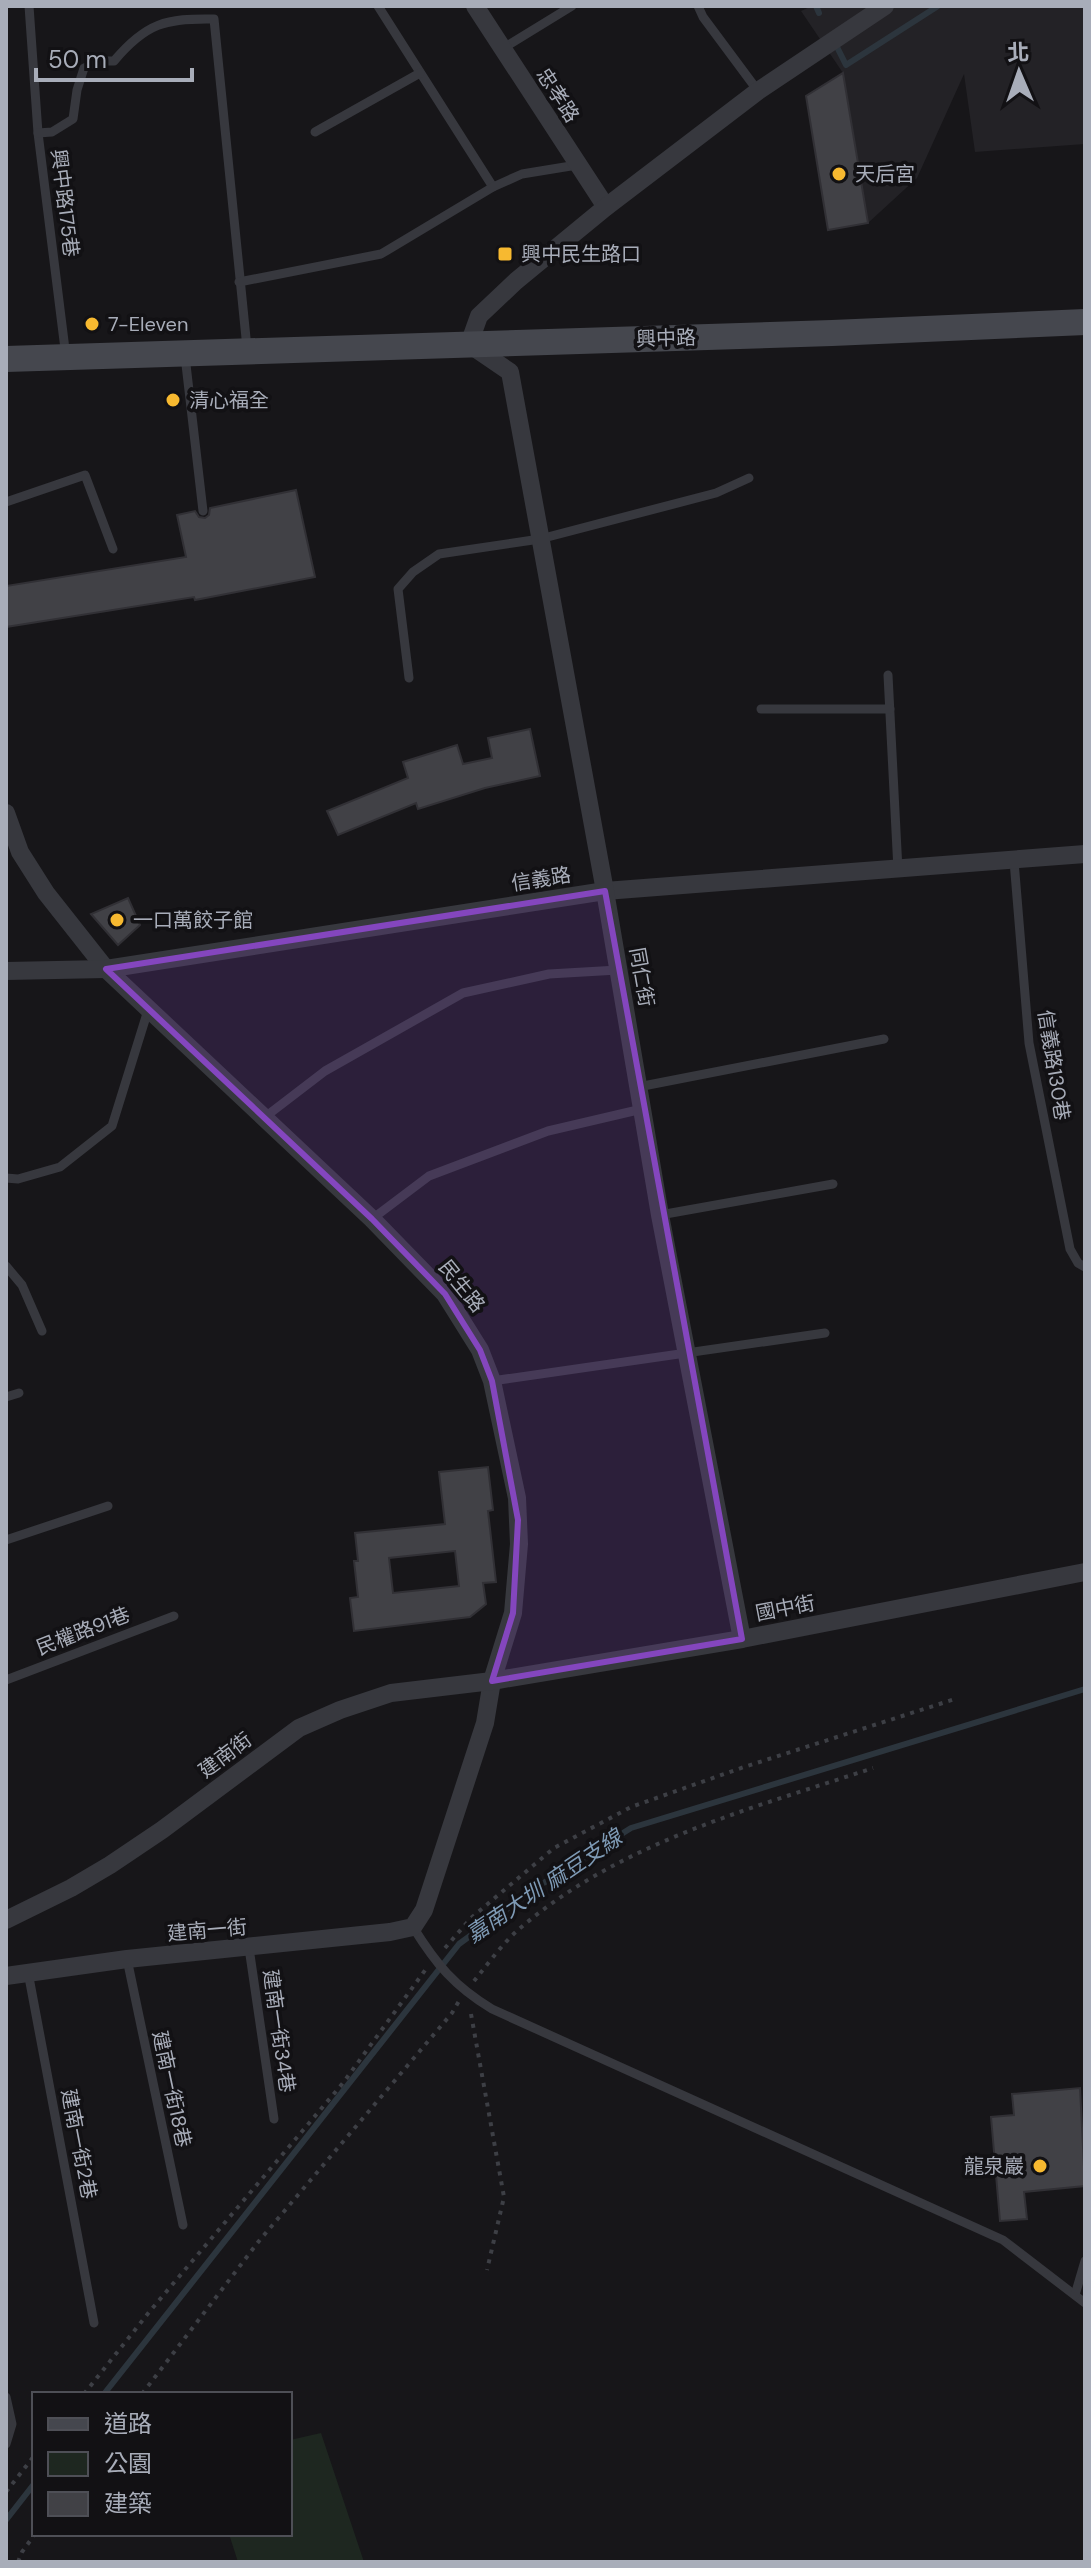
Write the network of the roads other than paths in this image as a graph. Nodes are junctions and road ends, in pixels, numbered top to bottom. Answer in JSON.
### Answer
{"nodes":[{"id":1,"x":29,"y":6,"type":"edge"},
{"id":2,"x":378,"y":6,"type":"edge"},
{"id":3,"x":475,"y":6,"type":"edge"},
{"id":4,"x":572,"y":6,"type":"edge"},
{"id":5,"x":698,"y":6,"type":"edge"},
{"id":6,"x":885,"y":6,"type":"edge"},
{"id":7,"x":502,"y":49,"type":"junction"},
{"id":8,"x":420,"y":73,"type":"junction"},
{"id":9,"x":758,"y":91,"type":"junction"},
{"id":10,"x":315,"y":132,"type":"dead end"},
{"id":11,"x":38,"y":133,"type":"junction"},
{"id":12,"x":577,"y":165,"type":"junction"},
{"id":13,"x":493,"y":187,"type":"junction"},
{"id":14,"x":606,"y":207,"type":"junction"},
{"id":15,"x":239,"y":282,"type":"junction"},
{"id":16,"x":1085,"y":322,"type":"edge"},
{"id":17,"x":469,"y":344,"type":"junction"},
{"id":18,"x":248,"y":353,"type":"junction"},
{"id":19,"x":185,"y":355,"type":"junction"},
{"id":20,"x":66,"y":357,"type":"junction"},
{"id":21,"x":6,"y":359,"type":"edge"},
{"id":22,"x":749,"y":478,"type":"dead end"},
{"id":23,"x":6,"y":502,"type":"edge"},
{"id":24,"x":203,"y":511,"type":"dead end"},
{"id":25,"x":540,"y":539,"type":"junction"},
{"id":26,"x":113,"y":549,"type":"dead end"},
{"id":27,"x":888,"y":675,"type":"dead end"},
{"id":28,"x":409,"y":678,"type":"dead end"},
{"id":29,"x":761,"y":709,"type":"dead end"},
{"id":30,"x":890,"y":709,"type":"junction"},
{"id":31,"x":6,"y":813,"type":"edge"},
{"id":32,"x":1085,"y":854,"type":"edge"},
{"id":33,"x":1014,"y":861,"type":"junction"},
{"id":34,"x":898,"y":870,"type":"junction"},
{"id":35,"x":605,"y":891,"type":"junction"},
{"id":36,"x":106,"y":969,"type":"junction"},
{"id":37,"x":618,"y":970,"type":"junction"},
{"id":38,"x":6,"y":971,"type":"edge"},
{"id":39,"x":149,"y":1007,"type":"junction"},
{"id":40,"x":884,"y":1039,"type":"dead end"},
{"id":41,"x":638,"y":1087,"type":"junction"},
{"id":42,"x":642,"y":1109,"type":"junction"},
{"id":43,"x":265,"y":1117,"type":"junction"},
{"id":44,"x":6,"y":1178,"type":"edge"},
{"id":45,"x":833,"y":1184,"type":"dead end"},
{"id":46,"x":660,"y":1215,"type":"junction"},
{"id":47,"x":372,"y":1219,"type":"junction"},
{"id":48,"x":6,"y":1266,"type":"edge"},
{"id":49,"x":1085,"y":1267,"type":"edge"},
{"id":50,"x":42,"y":1331,"type":"dead end"},
{"id":51,"x":825,"y":1333,"type":"dead end"},
{"id":52,"x":687,"y":1354,"type":"junction"},
{"id":53,"x":492,"y":1381,"type":"junction"},
{"id":54,"x":19,"y":1393,"type":"dead end"},
{"id":55,"x":6,"y":1397,"type":"edge"},
{"id":56,"x":108,"y":1506,"type":"dead end"},
{"id":57,"x":6,"y":1540,"type":"edge"},
{"id":58,"x":1085,"y":1572,"type":"edge"},
{"id":59,"x":174,"y":1616,"type":"dead end"},
{"id":60,"x":742,"y":1639,"type":"junction"},
{"id":61,"x":6,"y":1680,"type":"edge"},
{"id":62,"x":492,"y":1681,"type":"junction"},
{"id":63,"x":6,"y":1920,"type":"edge"},
{"id":64,"x":413,"y":1927,"type":"junction"},
{"id":65,"x":249,"y":1948,"type":"junction"},
{"id":66,"x":127,"y":1959,"type":"junction"},
{"id":67,"x":28,"y":1972,"type":"junction"},
{"id":68,"x":6,"y":1976,"type":"edge"},
{"id":69,"x":274,"y":2119,"type":"dead end"},
{"id":70,"x":183,"y":2225,"type":"dead end"},
{"id":71,"x":1085,"y":2261,"type":"edge"},
{"id":72,"x":1075,"y":2295,"type":"junction"},
{"id":73,"x":1085,"y":2303,"type":"edge"},
{"id":74,"x":94,"y":2323,"type":"dead end"},
{"id":75,"x":6,"y":2397,"type":"edge"},
{"id":76,"x":6,"y":2444,"type":"edge"}],
"edges":[{"from":1,"to":11,"type":"lane","name":"興中路175巷"},
{"from":2,"to":8,"type":"lane"},
{"from":3,"to":7,"type":"street","name":"忠孝路"},
{"from":4,"to":7,"type":"lane"},
{"from":5,"to":9,"type":"lane"},
{"from":6,"to":9,"type":"street"},
{"from":7,"to":12,"type":"street","name":"忠孝路"},
{"from":8,"to":10,"type":"lane"},
{"from":8,"to":13,"type":"lane"},
{"from":9,"to":14,"type":"street"},
{"from":11,"to":15,"type":"lane"},
{"from":11,"to":20,"type":"lane","name":"興中路175巷"},
{"from":12,"to":13,"type":"lane"},
{"from":12,"to":14,"type":"street","name":"忠孝路"},
{"from":13,"to":15,"type":"lane"},
{"from":14,"to":17,"type":"street"},
{"from":15,"to":18,"type":"lane"},
{"from":16,"to":17,"type":"main road","name":"興中路"},
{"from":17,"to":18,"type":"main road","name":"興中路"},
{"from":17,"to":25,"type":"street","name":"同仁街"},
{"from":18,"to":19,"type":"main road","name":"興中路"},
{"from":19,"to":20,"type":"main road","name":"興中路"},
{"from":19,"to":24,"type":"lane"},
{"from":20,"to":21,"type":"main road","name":"興中路"},
{"from":22,"to":25,"type":"lane"},
{"from":23,"to":26,"type":"lane"},
{"from":25,"to":28,"type":"lane"},
{"from":25,"to":35,"type":"street","name":"同仁街"},
{"from":27,"to":30,"type":"lane"},
{"from":29,"to":30,"type":"lane"},
{"from":30,"to":34,"type":"lane"},
{"from":31,"to":36,"type":"street","name":"民生路"},
{"from":32,"to":33,"type":"street","name":"信義路"},
{"from":33,"to":34,"type":"street","name":"信義路"},
{"from":33,"to":49,"type":"lane","name":"信義路130巷"},
{"from":34,"to":35,"type":"street","name":"信義路"},
{"from":35,"to":36,"type":"street","name":"信義路"},
{"from":35,"to":37,"type":"street","name":"同仁街"},
{"from":36,"to":38,"type":"street","name":"信義路"},
{"from":36,"to":39,"type":"street","name":"民生路"},
{"from":37,"to":41,"type":"street","name":"同仁街"},
{"from":37,"to":43,"type":"lane"},
{"from":39,"to":43,"type":"street","name":"民生路"},
{"from":39,"to":44,"type":"lane"},
{"from":40,"to":41,"type":"lane"},
{"from":41,"to":42,"type":"street","name":"同仁街"},
{"from":42,"to":46,"type":"street","name":"同仁街"},
{"from":42,"to":47,"type":"lane"},
{"from":43,"to":47,"type":"street","name":"民生路"},
{"from":45,"to":46,"type":"lane"},
{"from":46,"to":52,"type":"street","name":"同仁街"},
{"from":47,"to":53,"type":"street","name":"民生路"},
{"from":48,"to":50,"type":"lane"},
{"from":51,"to":52,"type":"lane"},
{"from":52,"to":53,"type":"lane"},
{"from":52,"to":60,"type":"street","name":"同仁街"},
{"from":53,"to":62,"type":"street","name":"民生路"},
{"from":54,"to":55,"type":"lane"},
{"from":56,"to":57,"type":"lane"},
{"from":58,"to":60,"type":"street","name":"國中街"},
{"from":59,"to":61,"type":"lane","name":"民權路91巷"},
{"from":60,"to":62,"type":"street","name":"國中街"},
{"from":62,"to":63,"type":"street","name":"建南街"},
{"from":62,"to":64,"type":"street","name":"民生路"},
{"from":64,"to":65,"type":"street","name":"建南一街"},
{"from":64,"to":72,"type":"lane"},
{"from":65,"to":66,"type":"street","name":"建南一街"},
{"from":65,"to":69,"type":"lane","name":"建南一街34巷"},
{"from":66,"to":67,"type":"street","name":"建南一街"},
{"from":66,"to":70,"type":"lane","name":"建南一街18巷"},
{"from":67,"to":68,"type":"street","name":"建南一街"},
{"from":67,"to":74,"type":"lane","name":"建南一街2巷"},
{"from":71,"to":72,"type":"lane"},
{"from":72,"to":73,"type":"lane"},
{"from":75,"to":76,"type":"lane"}]}
